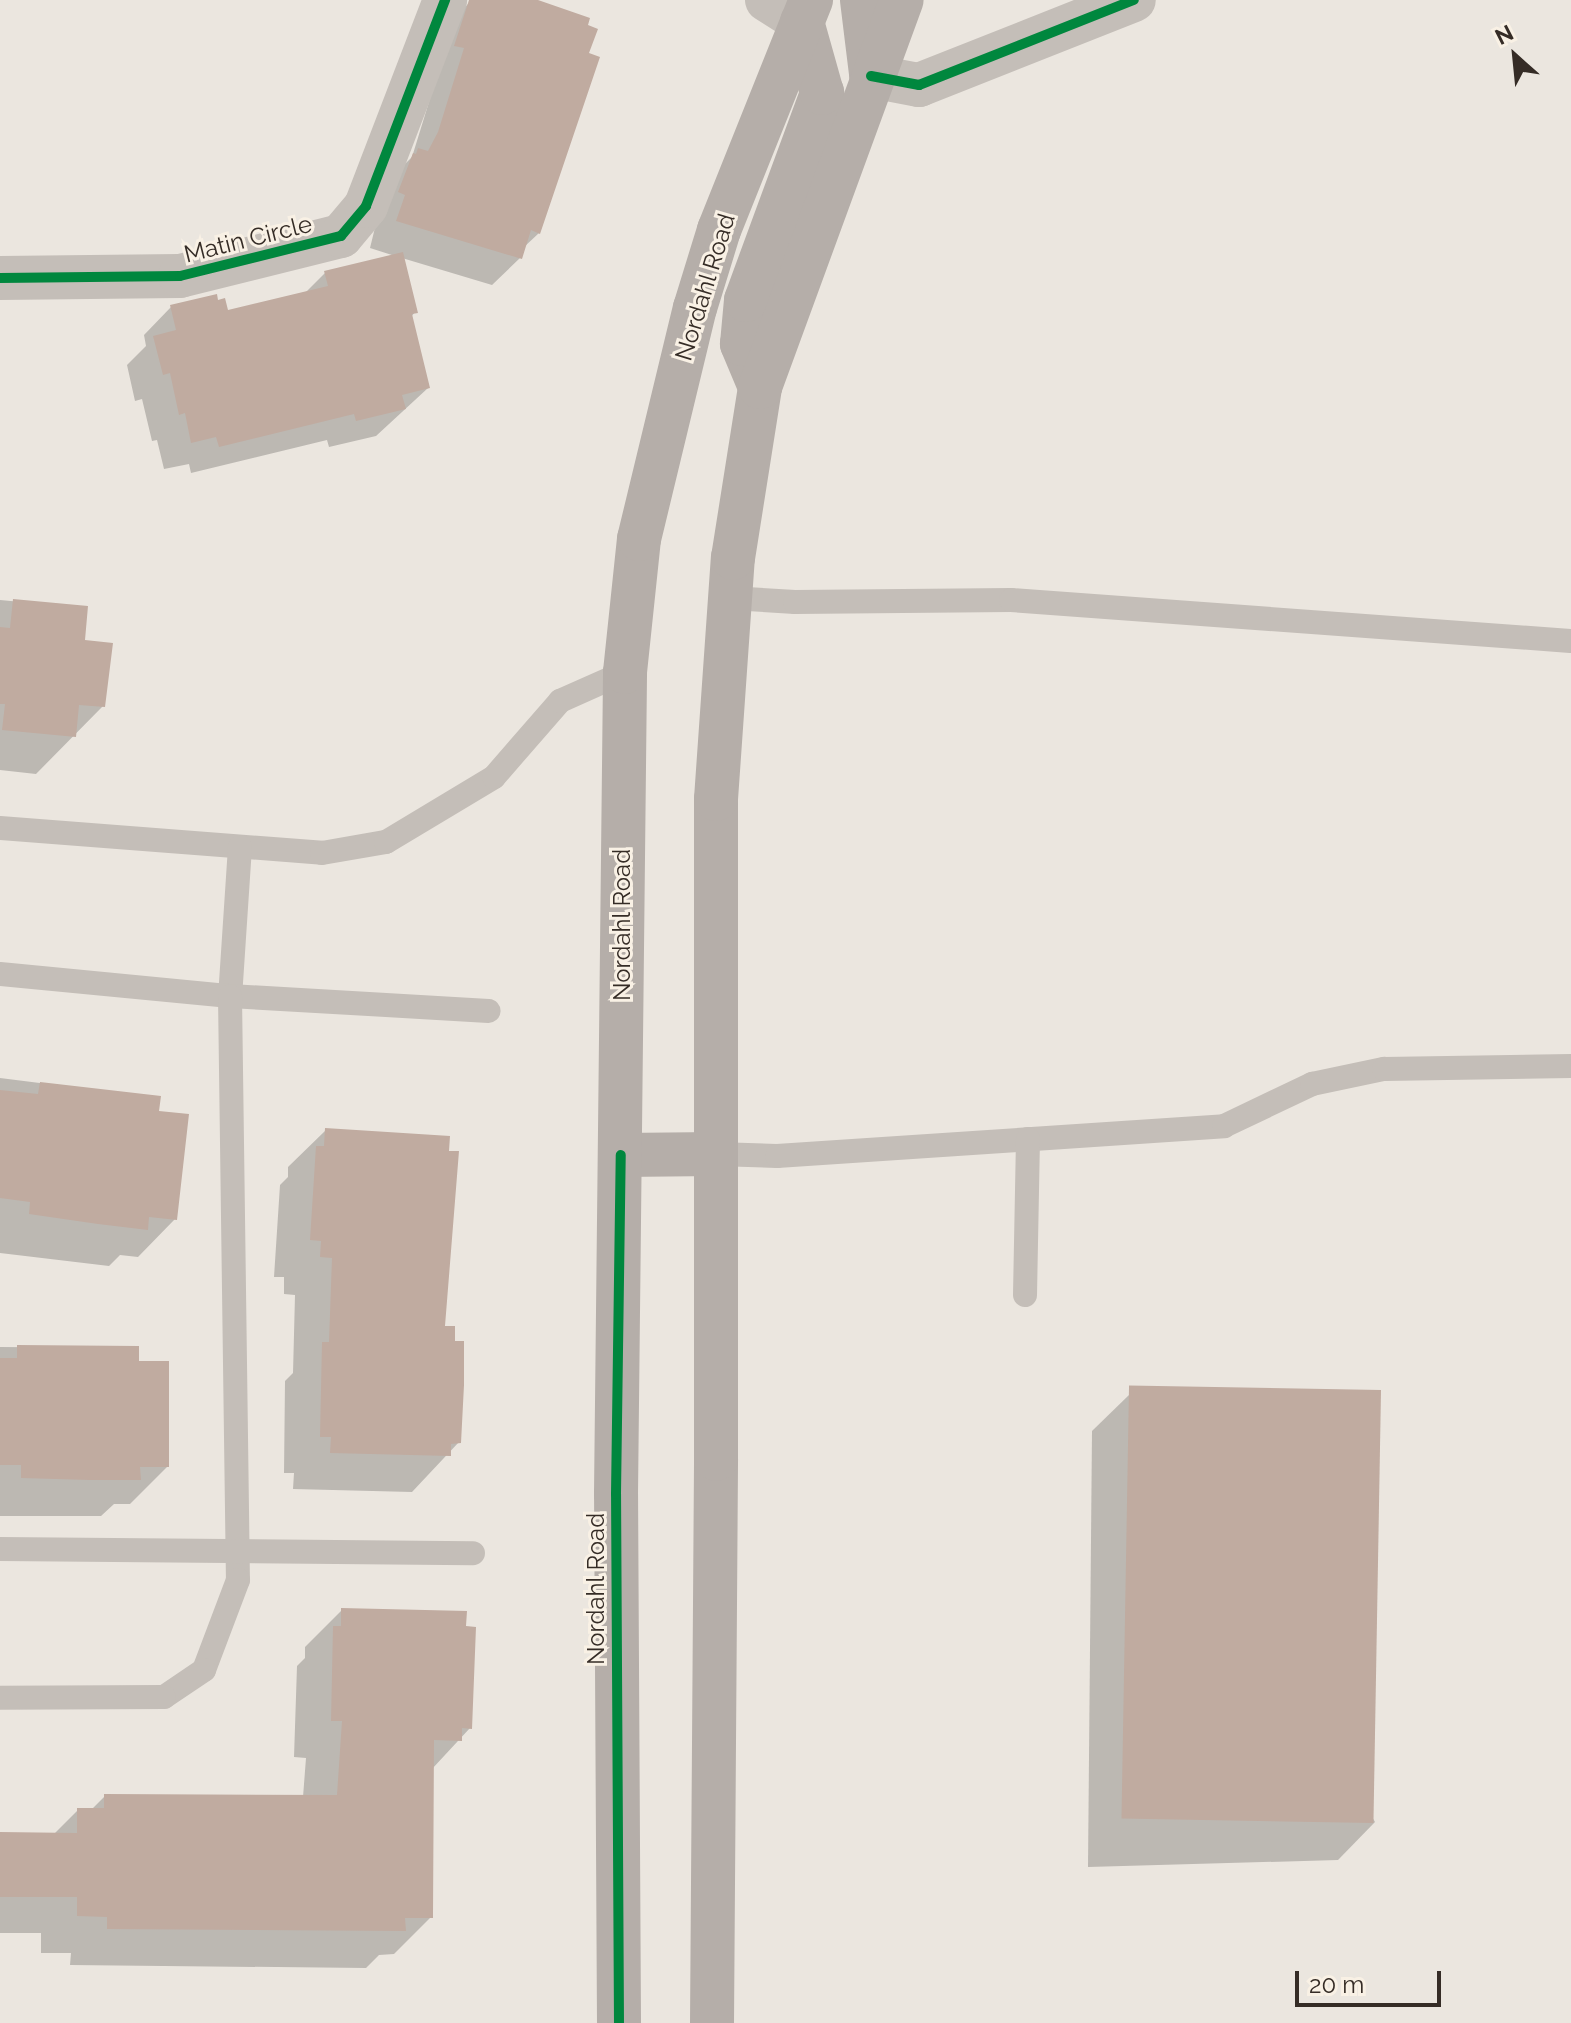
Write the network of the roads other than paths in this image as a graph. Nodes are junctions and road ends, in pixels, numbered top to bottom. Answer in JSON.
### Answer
{"nodes":[{"id":1,"x":445,"y":0,"type":"edge"},
{"id":2,"x":862,"y":0,"type":"edge"},
{"id":3,"x":902,"y":0,"type":"edge"},
{"id":4,"x":1134,"y":0,"type":"edge"},
{"id":5,"x":793,"y":7,"type":"edge"},
{"id":6,"x":871,"y":76,"type":"junction"},
{"id":7,"x":0,"y":278,"type":"edge"},
{"id":8,"x":760,"y":387,"type":"junction"},
{"id":9,"x":730,"y":598,"type":"junction"},
{"id":10,"x":1571,"y":641,"type":"edge"},
{"id":11,"x":625,"y":672,"type":"junction"},
{"id":12,"x":0,"y":828,"type":"edge"},
{"id":13,"x":240,"y":847,"type":"junction"},
{"id":14,"x":0,"y":974,"type":"edge"},
{"id":15,"x":230,"y":996,"type":"junction"},
{"id":16,"x":489,"y":1011,"type":"dead end"},
{"id":17,"x":1571,"y":1066,"type":"edge"},
{"id":18,"x":1028,"y":1139,"type":"junction"},
{"id":19,"x":716,"y":1154,"type":"junction"},
{"id":20,"x":621,"y":1155,"type":"junction"},
{"id":21,"x":1025,"y":1295,"type":"dead end"},
{"id":22,"x":0,"y":1549,"type":"edge"},
{"id":23,"x":237,"y":1550,"type":"junction"},
{"id":24,"x":473,"y":1553,"type":"dead end"},
{"id":25,"x":0,"y":1698,"type":"edge"},
{"id":26,"x":619,"y":2023,"type":"edge"},
{"id":27,"x":712,"y":2023,"type":"edge"}],
"edges":[{"from":1,"to":7,"type":"street","name":"Matin Circle"},
{"from":2,"to":6,"type":"main road"},
{"from":3,"to":6,"type":"main road"},
{"from":4,"to":6,"type":"street"},
{"from":5,"to":8,"type":"main road"},
{"from":5,"to":11,"type":"main road","name":"Nordahl Road"},
{"from":6,"to":8,"type":"main road"},
{"from":8,"to":9,"type":"main road"},
{"from":9,"to":10,"type":"lane"},
{"from":9,"to":19,"type":"main road"},
{"from":11,"to":13,"type":"lane"},
{"from":11,"to":20,"type":"main road","name":"Nordahl Road"},
{"from":12,"to":13,"type":"lane"},
{"from":13,"to":15,"type":"lane"},
{"from":14,"to":15,"type":"lane"},
{"from":15,"to":16,"type":"lane"},
{"from":15,"to":23,"type":"lane"},
{"from":17,"to":18,"type":"lane"},
{"from":18,"to":19,"type":"lane"},
{"from":18,"to":21,"type":"lane"},
{"from":19,"to":20,"type":"main road"},
{"from":19,"to":27,"type":"main road"},
{"from":20,"to":26,"type":"main road","name":"Nordahl Road"},
{"from":22,"to":23,"type":"lane"},
{"from":23,"to":24,"type":"lane"},
{"from":23,"to":25,"type":"lane"}]}
